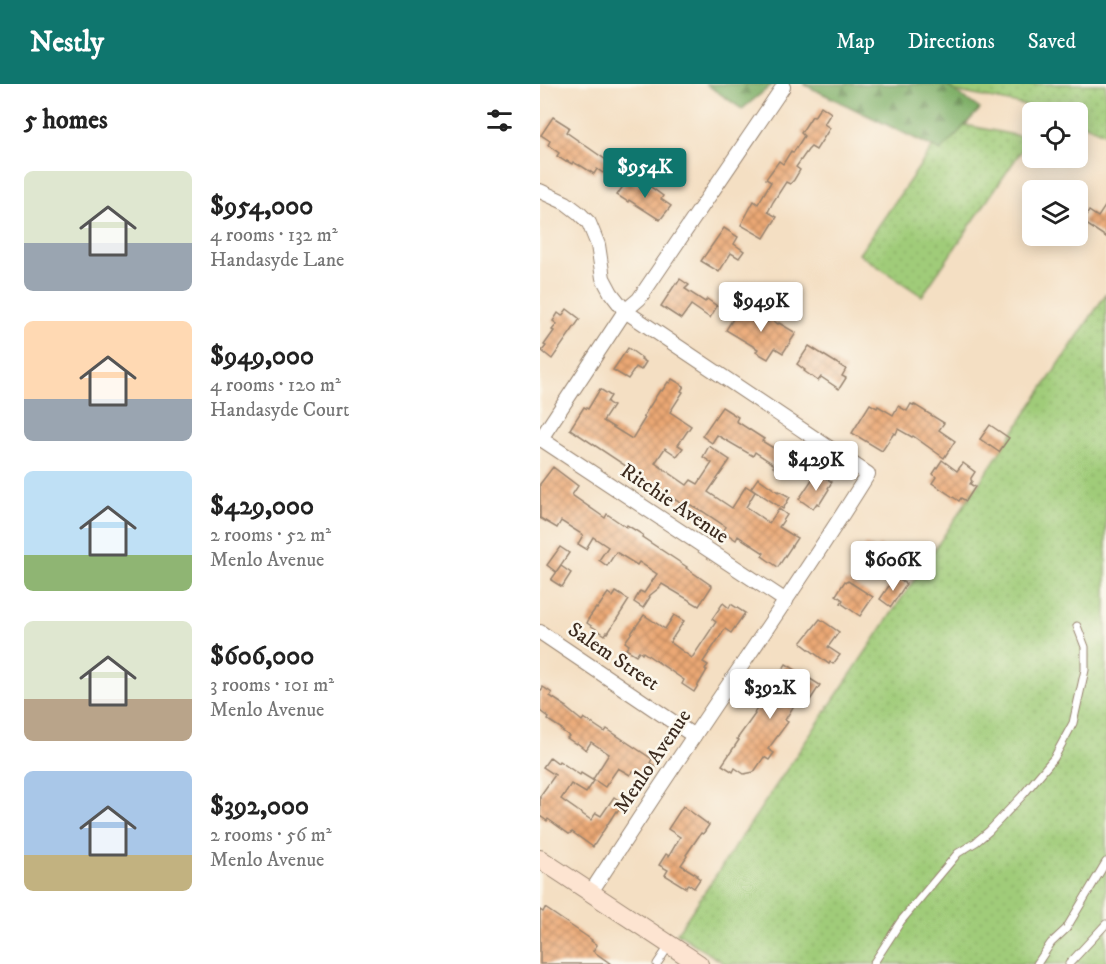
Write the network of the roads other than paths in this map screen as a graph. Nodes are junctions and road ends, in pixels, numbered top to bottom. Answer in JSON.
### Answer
{"nodes":[{"id":1,"x":783,"y":87,"type":"dead end"},
{"id":2,"x":540,"y":191,"type":"edge"},
{"id":3,"x":625,"y":311,"type":"junction"},
{"id":4,"x":540,"y":440,"type":"edge"},
{"id":5,"x":786,"y":601,"type":"junction"},
{"id":6,"x":1077,"y":626,"type":"dead end"},
{"id":7,"x":540,"y":632,"type":"edge"},
{"id":8,"x":694,"y":736,"type":"junction"},
{"id":9,"x":540,"y":859,"type":"edge"},
{"id":10,"x":1106,"y":862,"type":"edge"},
{"id":11,"x":591,"y":892,"type":"junction"},
{"id":12,"x":1106,"y":924,"type":"edge"},
{"id":13,"x":670,"y":944,"type":"junction"},
{"id":14,"x":657,"y":964,"type":"edge"},
{"id":15,"x":699,"y":964,"type":"edge"},
{"id":16,"x":873,"y":964,"type":"edge"},
{"id":17,"x":1037,"y":964,"type":"edge"},
{"id":18,"x":1069,"y":964,"type":"edge"}],
"edges":[{"from":1,"to":3,"type":"street"},
{"from":2,"to":3,"type":"street"},
{"from":3,"to":4,"type":"street"},
{"from":3,"to":5,"type":"street","name":"Menlo Avenue"},
{"from":4,"to":5,"type":"street","name":"Ritchie Avenue"},
{"from":5,"to":8,"type":"street","name":"Menlo Avenue"},
{"from":6,"to":16,"type":"lane"},
{"from":7,"to":8,"type":"street","name":"Salem Street"},
{"from":8,"to":11,"type":"street","name":"Menlo Avenue"},
{"from":9,"to":11,"type":"street"},
{"from":10,"to":17,"type":"lane"},
{"from":11,"to":13,"type":"street"},
{"from":12,"to":18,"type":"lane"},
{"from":13,"to":14,"type":"lane"},
{"from":13,"to":15,"type":"street"}]}
